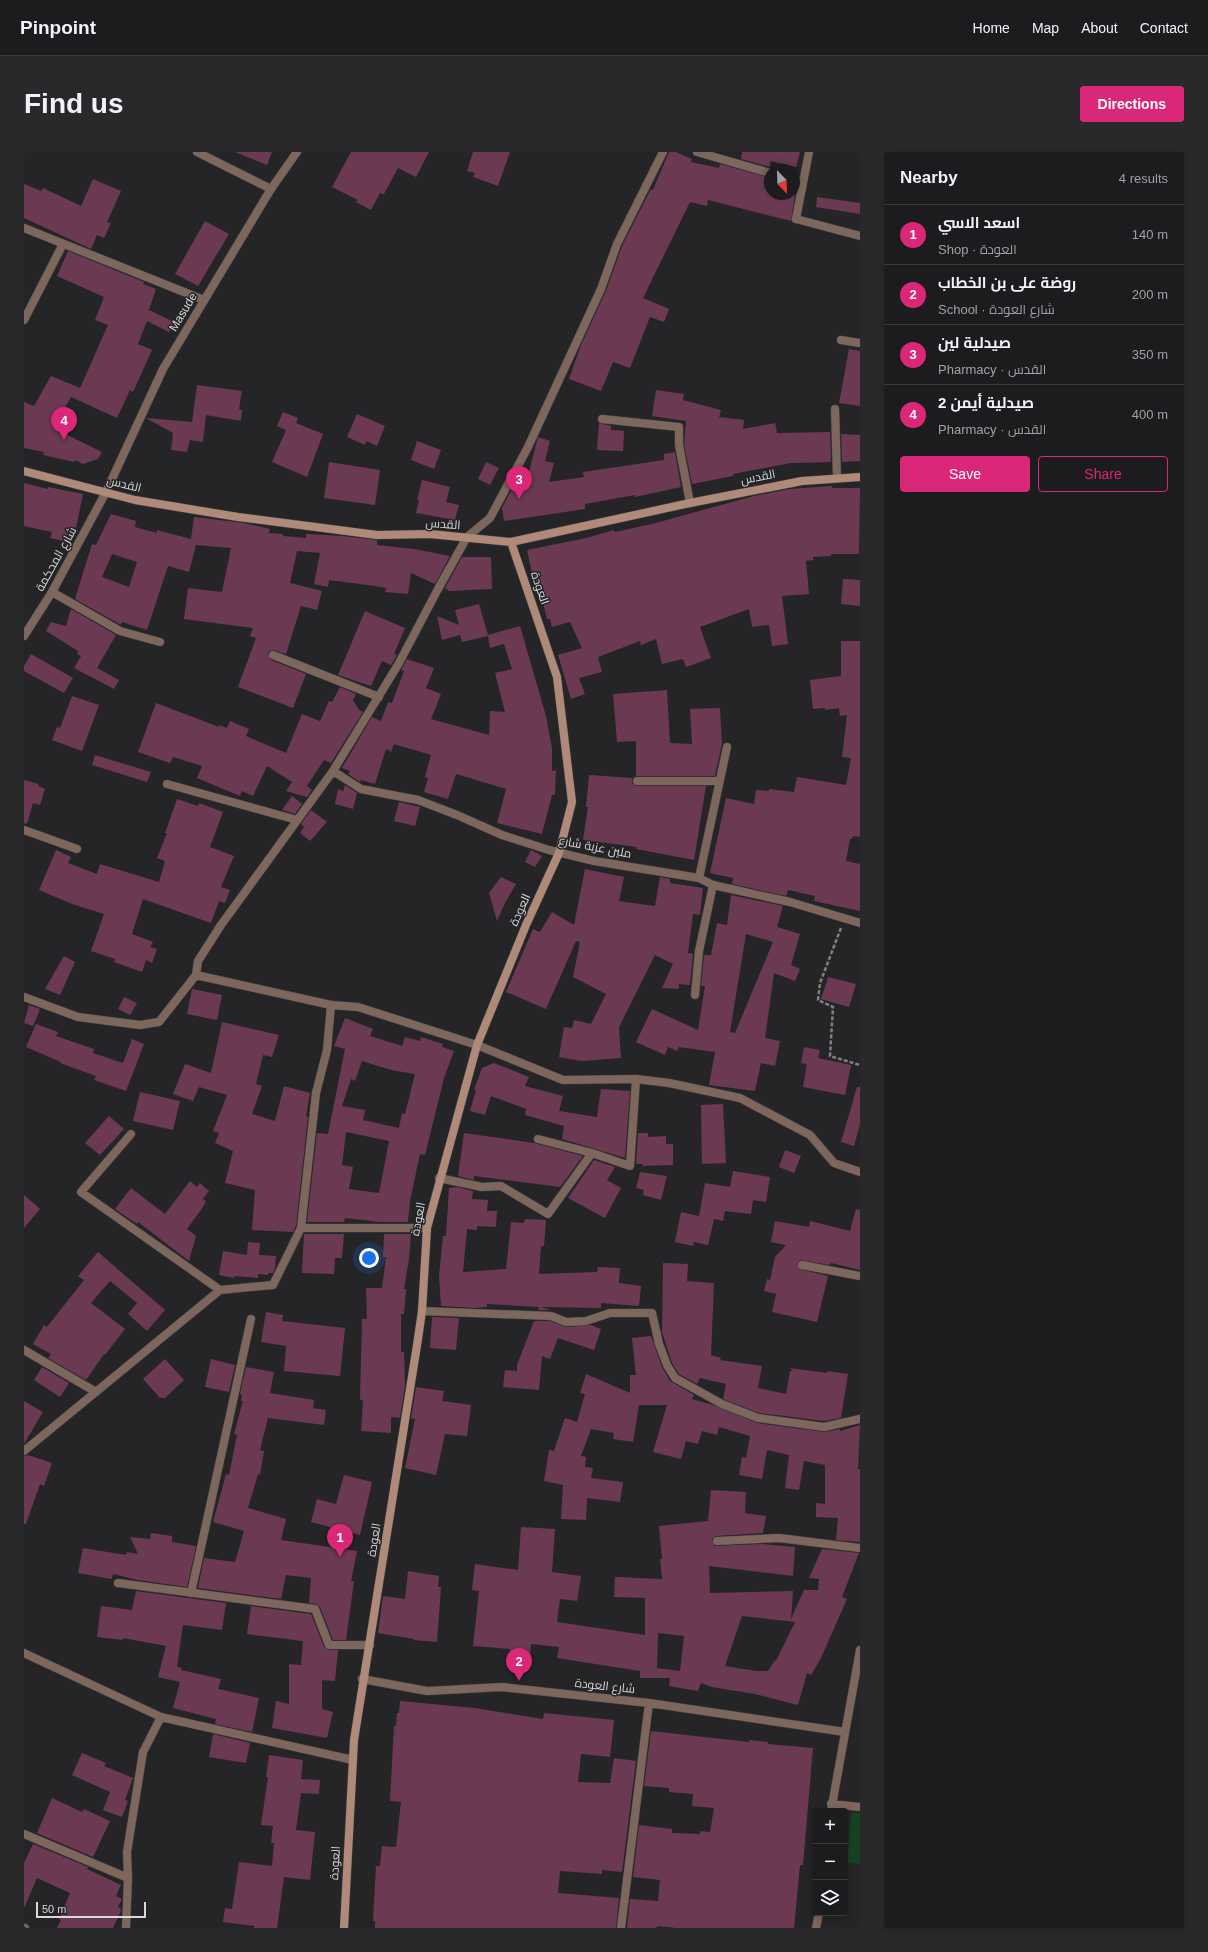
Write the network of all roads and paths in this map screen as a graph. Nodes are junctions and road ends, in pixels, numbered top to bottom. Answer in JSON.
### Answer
{"nodes":[{"id":1,"x":197,"y":152,"type":"edge"},
{"id":2,"x":297,"y":152,"type":"edge"},
{"id":3,"x":663,"y":152,"type":"edge"},
{"id":4,"x":697,"y":152,"type":"edge"},
{"id":5,"x":809,"y":152,"type":"edge"},
{"id":6,"x":764,"y":171,"type":"edge"},
{"id":7,"x":800,"y":181,"type":"edge"},
{"id":8,"x":803,"y":182,"type":"junction"},
{"id":9,"x":271,"y":189,"type":"junction"},
{"id":10,"x":24,"y":228,"type":"edge"},
{"id":11,"x":860,"y":236,"type":"edge"},
{"id":12,"x":63,"y":244,"type":"junction"},
{"id":13,"x":204,"y":300,"type":"junction"},
{"id":14,"x":24,"y":320,"type":"edge"},
{"id":15,"x":841,"y":340,"type":"dead end"},
{"id":16,"x":860,"y":343,"type":"edge"},
{"id":17,"x":835,"y":409,"type":"dead end"},
{"id":18,"x":602,"y":419,"type":"dead end"},
{"id":19,"x":24,"y":470,"type":"edge"},
{"id":20,"x":860,"y":477,"type":"edge"},
{"id":21,"x":837,"y":478,"type":"junction"},
{"id":22,"x":106,"y":492,"type":"junction"},
{"id":23,"x":690,"y":503,"type":"junction"},
{"id":24,"x":467,"y":537,"type":"junction"},
{"id":25,"x":511,"y":542,"type":"junction"},
{"id":26,"x":52,"y":592,"type":"junction"},
{"id":27,"x":24,"y":636,"type":"edge"},
{"id":28,"x":160,"y":642,"type":"dead end"},
{"id":29,"x":273,"y":655,"type":"dead end"},
{"id":30,"x":379,"y":697,"type":"junction"},
{"id":31,"x":727,"y":747,"type":"dead end"},
{"id":32,"x":333,"y":771,"type":"junction"},
{"id":33,"x":637,"y":781,"type":"dead end"},
{"id":34,"x":719,"y":781,"type":"junction"},
{"id":35,"x":166,"y":784,"type":"dead end"},
{"id":36,"x":297,"y":820,"type":"junction"},
{"id":37,"x":24,"y":830,"type":"edge"},
{"id":38,"x":77,"y":848,"type":"dead end"},
{"id":39,"x":559,"y":853,"type":"junction"},
{"id":40,"x":699,"y":878,"type":"junction"},
{"id":41,"x":713,"y":885,"type":"junction"},
{"id":42,"x":845,"y":918,"type":"junction"},
{"id":43,"x":860,"y":922,"type":"edge"},
{"id":44,"x":196,"y":975,"type":"junction"},
{"id":45,"x":695,"y":995,"type":"dead end"},
{"id":46,"x":24,"y":997,"type":"edge"},
{"id":47,"x":331,"y":1005,"type":"junction"},
{"id":48,"x":477,"y":1045,"type":"junction"},
{"id":49,"x":860,"y":1065,"type":"edge"},
{"id":50,"x":636,"y":1079,"type":"junction"},
{"id":51,"x":131,"y":1134,"type":"dead end"},
{"id":52,"x":538,"y":1139,"type":"dead end"},
{"id":53,"x":592,"y":1153,"type":"junction"},
{"id":54,"x":860,"y":1172,"type":"edge"},
{"id":55,"x":439,"y":1178,"type":"junction"},
{"id":56,"x":301,"y":1228,"type":"junction"},
{"id":57,"x":427,"y":1228,"type":"junction"},
{"id":58,"x":802,"y":1266,"type":"dead end"},
{"id":59,"x":860,"y":1276,"type":"edge"},
{"id":60,"x":220,"y":1290,"type":"junction"},
{"id":61,"x":422,"y":1310,"type":"junction"},
{"id":62,"x":251,"y":1319,"type":"dead end"},
{"id":63,"x":24,"y":1350,"type":"edge"},
{"id":64,"x":96,"y":1392,"type":"junction"},
{"id":65,"x":860,"y":1419,"type":"edge"},
{"id":66,"x":24,"y":1451,"type":"edge"},
{"id":67,"x":717,"y":1541,"type":"dead end"},
{"id":68,"x":860,"y":1548,"type":"edge"},
{"id":69,"x":118,"y":1583,"type":"dead end"},
{"id":70,"x":191,"y":1593,"type":"junction"},
{"id":71,"x":370,"y":1645,"type":"junction"},
{"id":72,"x":860,"y":1650,"type":"edge"},
{"id":73,"x":24,"y":1653,"type":"edge"},
{"id":74,"x":362,"y":1680,"type":"junction"},
{"id":75,"x":649,"y":1703,"type":"junction"},
{"id":76,"x":161,"y":1717,"type":"junction"},
{"id":77,"x":845,"y":1732,"type":"junction"},
{"id":78,"x":353,"y":1760,"type":"junction"},
{"id":79,"x":831,"y":1807,"type":"edge"},
{"id":80,"x":860,"y":1807,"type":"edge"},
{"id":81,"x":24,"y":1834,"type":"edge"},
{"id":82,"x":128,"y":1878,"type":"junction"},
{"id":83,"x":818,"y":1916,"type":"edge"},
{"id":84,"x":126,"y":1928,"type":"edge"},
{"id":85,"x":344,"y":1928,"type":"edge"},
{"id":86,"x":621,"y":1928,"type":"edge"},
{"id":87,"x":816,"y":1928,"type":"edge"}],
"edges":[{"from":1,"to":9,"type":"street"},
{"from":2,"to":9,"type":"street","name":"Masude"},
{"from":3,"to":24,"type":"street"},
{"from":4,"to":6,"type":"street"},
{"from":5,"to":8,"type":"street"},
{"from":7,"to":8,"type":"street"},
{"from":8,"to":11,"type":"street"},
{"from":9,"to":13,"type":"street","name":"Masude"},
{"from":10,"to":12,"type":"street"},
{"from":12,"to":13,"type":"street"},
{"from":12,"to":14,"type":"street"},
{"from":13,"to":22,"type":"street","name":"Masude"},
{"from":15,"to":16,"type":"street"},
{"from":17,"to":21,"type":"street"},
{"from":18,"to":23,"type":"street"},
{"from":19,"to":22,"type":"main road","name":"القدس"},
{"from":20,"to":21,"type":"main road","name":"القدس"},
{"from":21,"to":23,"type":"main road","name":"القدس"},
{"from":22,"to":24,"type":"main road","name":"القدس"},
{"from":22,"to":26,"type":"street","name":"شارع المحكمة"},
{"from":23,"to":25,"type":"main road","name":"القدس"},
{"from":24,"to":25,"type":"main road","name":"القدس"},
{"from":24,"to":30,"type":"street"},
{"from":25,"to":39,"type":"main road","name":"العودة"},
{"from":26,"to":27,"type":"street","name":"شارع المحكمة"},
{"from":26,"to":28,"type":"street"},
{"from":29,"to":30,"type":"street"},
{"from":30,"to":32,"type":"street"},
{"from":31,"to":34,"type":"street"},
{"from":32,"to":36,"type":"street"},
{"from":32,"to":39,"type":"street","name":"ملين عزبة شارع"},
{"from":33,"to":34,"type":"street"},
{"from":34,"to":40,"type":"street"},
{"from":35,"to":36,"type":"street"},
{"from":36,"to":44,"type":"street"},
{"from":37,"to":38,"type":"street"},
{"from":39,"to":40,"type":"street","name":"ملين عزبة شارع"},
{"from":39,"to":48,"type":"main road","name":"العودة"},
{"from":40,"to":41,"type":"street","name":"ملين عزبة شارع"},
{"from":41,"to":42,"type":"street","name":"ملين عزبة شارع"},
{"from":41,"to":45,"type":"street"},
{"from":42,"to":43,"type":"street","name":"ملين عزبة شارع"},
{"from":42,"to":49,"type":"path"},
{"from":44,"to":46,"type":"street"},
{"from":44,"to":47,"type":"street"},
{"from":47,"to":48,"type":"street"},
{"from":47,"to":56,"type":"street"},
{"from":48,"to":50,"type":"street"},
{"from":48,"to":55,"type":"main road","name":"العودة"},
{"from":50,"to":53,"type":"street"},
{"from":50,"to":54,"type":"street"},
{"from":51,"to":60,"type":"street"},
{"from":52,"to":53,"type":"street"},
{"from":53,"to":55,"type":"street"},
{"from":55,"to":57,"type":"main road","name":"العودة"},
{"from":56,"to":57,"type":"street"},
{"from":56,"to":60,"type":"street"},
{"from":57,"to":61,"type":"main road","name":"العودة"},
{"from":58,"to":59,"type":"street"},
{"from":60,"to":64,"type":"street"},
{"from":61,"to":65,"type":"street"},
{"from":61,"to":71,"type":"main road","name":"العودة"},
{"from":62,"to":70,"type":"street"},
{"from":63,"to":64,"type":"street"},
{"from":64,"to":66,"type":"street"},
{"from":67,"to":68,"type":"street"},
{"from":69,"to":70,"type":"street"},
{"from":70,"to":71,"type":"street"},
{"from":71,"to":74,"type":"main road","name":"العودة"},
{"from":72,"to":77,"type":"street"},
{"from":73,"to":76,"type":"street"},
{"from":74,"to":75,"type":"street","name":"شارع العودة"},
{"from":74,"to":78,"type":"main road","name":"العودة"},
{"from":75,"to":77,"type":"street","name":"شارع العودة"},
{"from":75,"to":86,"type":"street"},
{"from":76,"to":78,"type":"street"},
{"from":76,"to":82,"type":"street"},
{"from":77,"to":79,"type":"street"},
{"from":78,"to":85,"type":"main road","name":"العودة"},
{"from":79,"to":80,"type":"street"},
{"from":81,"to":82,"type":"street"},
{"from":82,"to":84,"type":"street"},
{"from":83,"to":87,"type":"street"}]}
